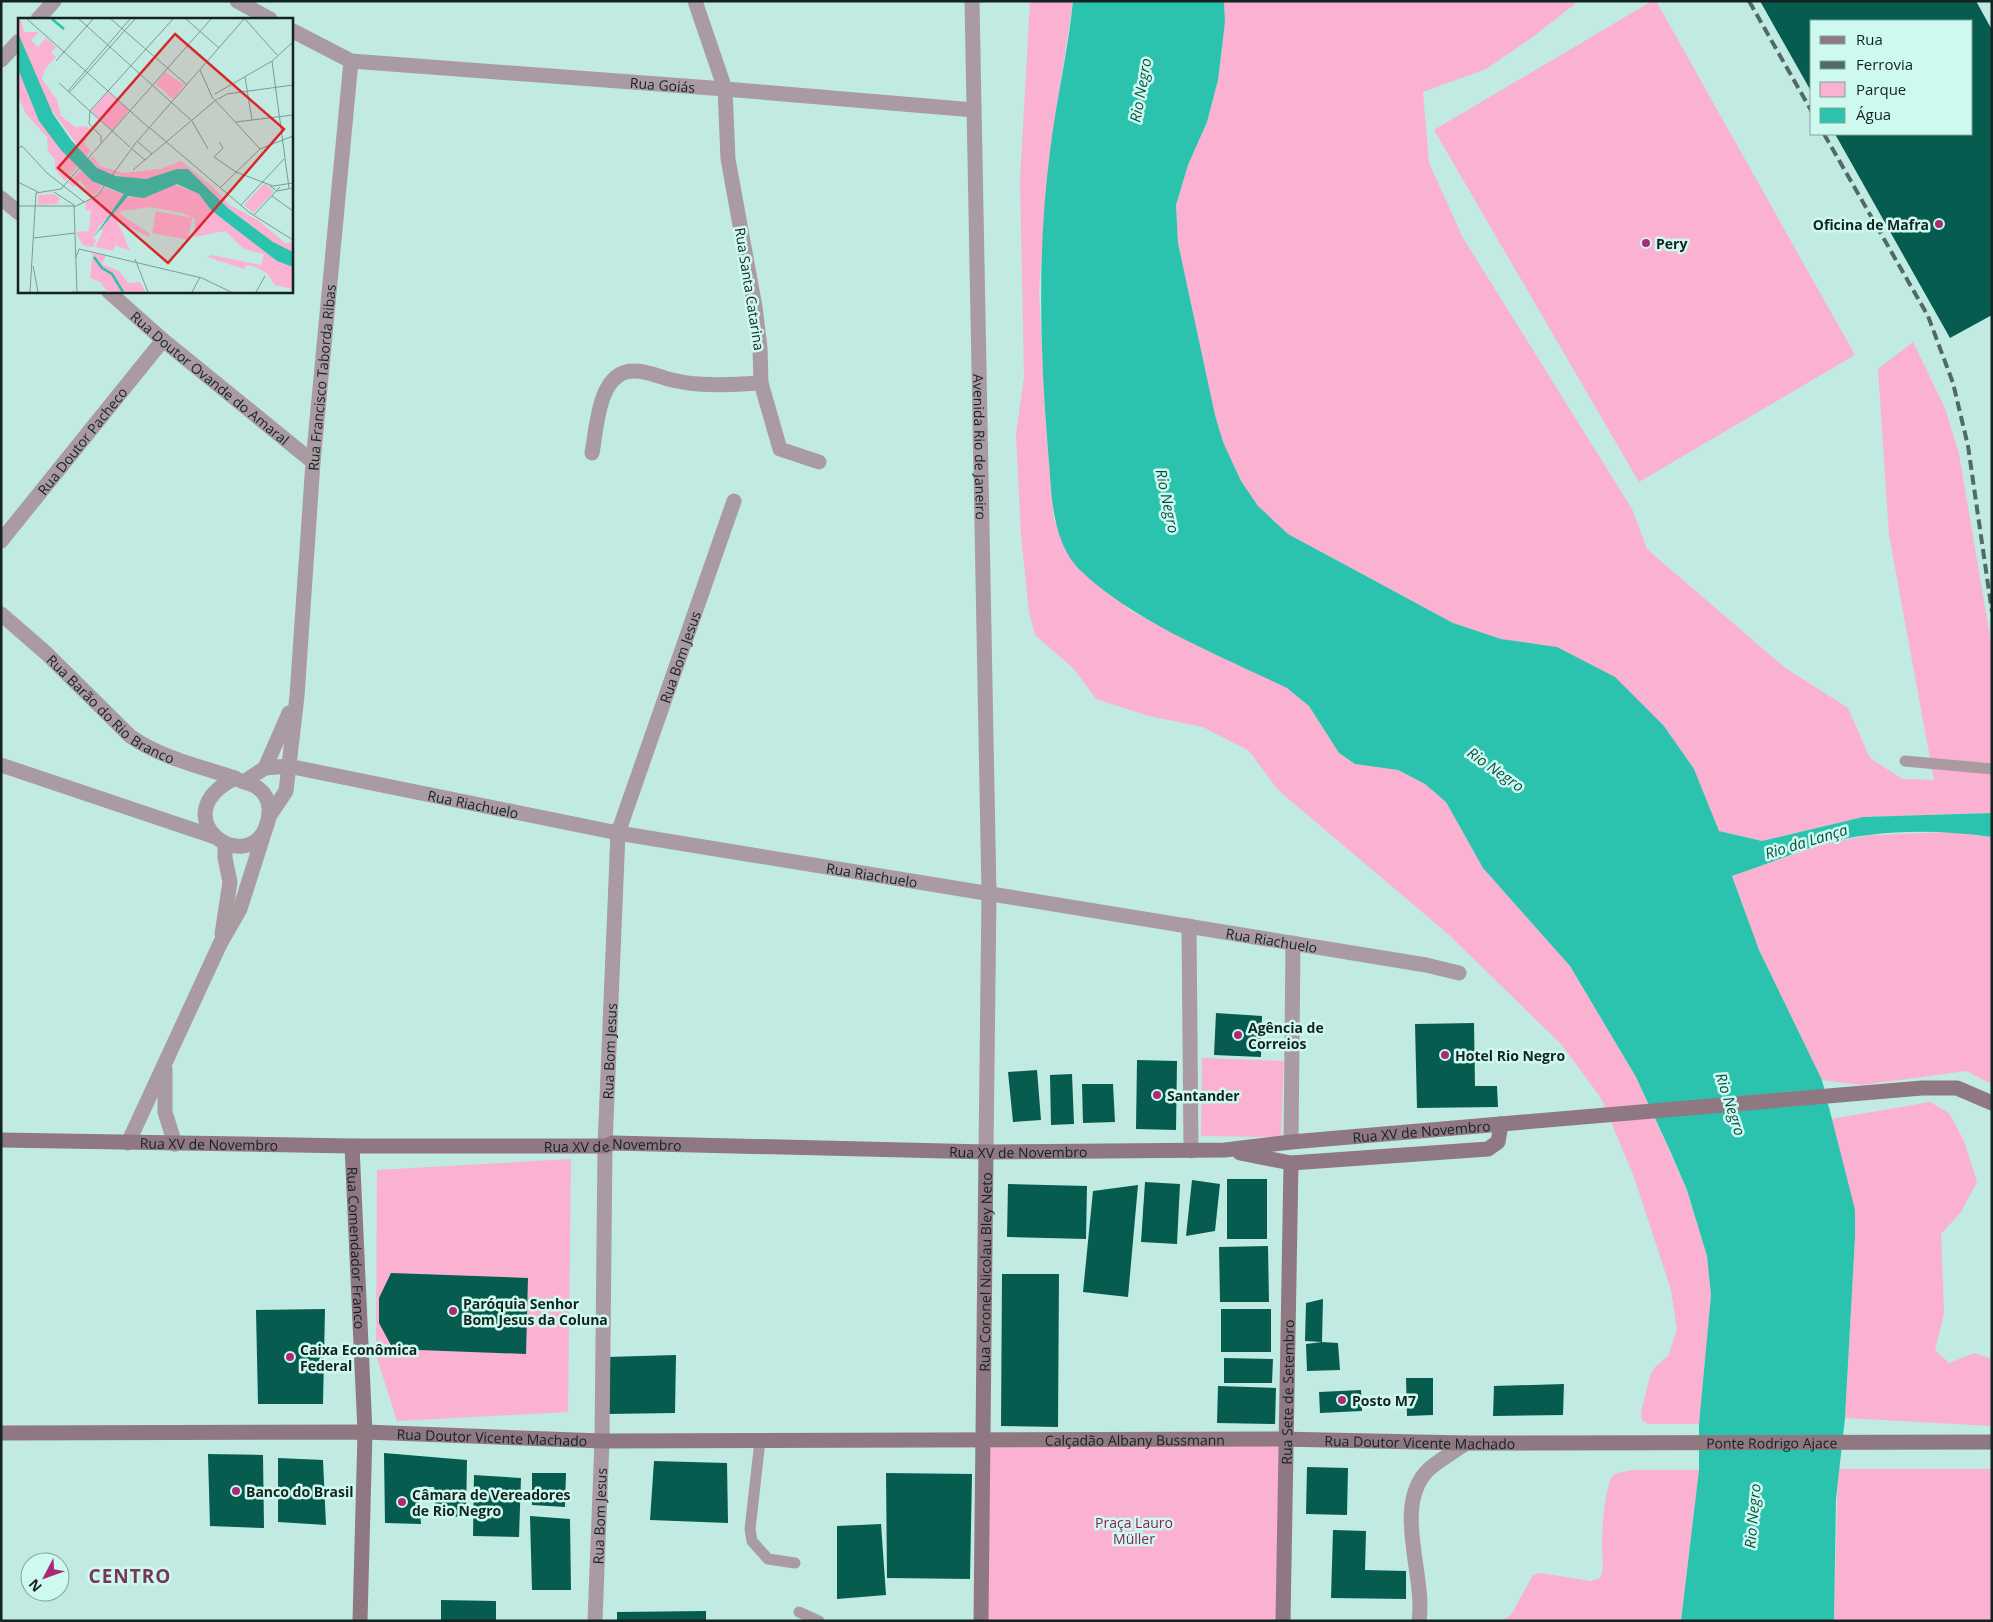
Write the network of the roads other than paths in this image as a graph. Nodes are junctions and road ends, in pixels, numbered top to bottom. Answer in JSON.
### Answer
{"nodes":[{"id":1,"x":54,"y":1,"type":"edge"},
{"id":2,"x":237,"y":1,"type":"edge"},
{"id":3,"x":695,"y":1,"type":"edge"},
{"id":4,"x":972,"y":1,"type":"edge"},
{"id":5,"x":39,"y":18,"type":"edge"},
{"id":6,"x":268,"y":18,"type":"edge"},
{"id":7,"x":292,"y":31,"type":"edge"},
{"id":8,"x":18,"y":42,"type":"edge"},
{"id":9,"x":1,"y":60,"type":"edge"},
{"id":10,"x":351,"y":61,"type":"junction"},
{"id":11,"x":725,"y":88,"type":"junction"},
{"id":12,"x":974,"y":110,"type":"junction"},
{"id":13,"x":1,"y":198,"type":"edge"},
{"id":14,"x":18,"y":212,"type":"edge"},
{"id":15,"x":109,"y":292,"type":"edge"},
{"id":16,"x":163,"y":340,"type":"junction"},
{"id":17,"x":761,"y":383,"type":"junction"},
{"id":18,"x":592,"y":452,"type":"dead end"},
{"id":19,"x":313,"y":462,"type":"junction"},
{"id":20,"x":819,"y":462,"type":"dead end"},
{"id":21,"x":734,"y":501,"type":"dead end"},
{"id":22,"x":1,"y":541,"type":"edge"},
{"id":23,"x":1,"y":614,"type":"edge"},
{"id":24,"x":296,"y":696,"type":"junction"},
{"id":25,"x":1905,"y":761,"type":"dead end"},
{"id":26,"x":1,"y":765,"type":"edge"},
{"id":27,"x":288,"y":766,"type":"junction"},
{"id":28,"x":265,"y":768,"type":"junction"},
{"id":29,"x":1992,"y":769,"type":"edge"},
{"id":30,"x":240,"y":780,"type":"junction"},
{"id":31,"x":269,"y":818,"type":"junction"},
{"id":32,"x":618,"y":833,"type":"junction"},
{"id":33,"x":220,"y":841,"type":"junction"},
{"id":34,"x":989,"y":894,"type":"junction"},
{"id":35,"x":1189,"y":926,"type":"junction"},
{"id":36,"x":1293,"y":943,"type":"junction"},
{"id":37,"x":220,"y":944,"type":"junction"},
{"id":38,"x":1459,"y":973,"type":"dead end"},
{"id":39,"x":166,"y":1060,"type":"junction"},
{"id":40,"x":1992,"y":1103,"type":"edge"},
{"id":41,"x":1501,"y":1124,"type":"junction"},
{"id":42,"x":1,"y":1140,"type":"edge"},
{"id":43,"x":1290,"y":1142,"type":"junction"},
{"id":44,"x":128,"y":1143,"type":"junction"},
{"id":45,"x":175,"y":1144,"type":"junction"},
{"id":46,"x":352,"y":1146,"type":"junction"},
{"id":47,"x":605,"y":1146,"type":"junction"},
{"id":48,"x":1225,"y":1150,"type":"junction"},
{"id":49,"x":1191,"y":1151,"type":"junction"},
{"id":50,"x":986,"y":1152,"type":"junction"},
{"id":51,"x":1292,"y":1163,"type":"junction"},
{"id":52,"x":365,"y":1432,"type":"junction"},
{"id":53,"x":1,"y":1433,"type":"edge"},
{"id":54,"x":1286,"y":1440,"type":"junction"},
{"id":55,"x":602,"y":1441,"type":"junction"},
{"id":56,"x":760,"y":1441,"type":"junction"},
{"id":57,"x":983,"y":1441,"type":"junction"},
{"id":58,"x":1992,"y":1442,"type":"edge"},
{"id":59,"x":1466,"y":1443,"type":"junction"},
{"id":60,"x":1553,"y":1443,"type":"joint"},
{"id":61,"x":795,"y":1562,"type":"dead end"},
{"id":62,"x":799,"y":1612,"type":"dead end"},
{"id":63,"x":360,"y":1621,"type":"edge"},
{"id":64,"x":595,"y":1621,"type":"edge"},
{"id":65,"x":819,"y":1621,"type":"edge"},
{"id":66,"x":981,"y":1621,"type":"edge"},
{"id":67,"x":1283,"y":1621,"type":"edge"},
{"id":68,"x":1419,"y":1621,"type":"edge"}],
"edges":[{"from":1,"to":5,"type":"street"},
{"from":2,"to":6,"type":"street"},
{"from":3,"to":11,"type":"street","name":"Rua Santa Catarina"},
{"from":4,"to":12,"type":"street","name":"Avenida Rio de Janeiro"},
{"from":7,"to":10,"type":"street"},
{"from":8,"to":9,"type":"street"},
{"from":10,"to":11,"type":"street","name":"Rua Goiás"},
{"from":10,"to":19,"type":"street","name":"Rua Francisco Taborda Ribas"},
{"from":11,"to":12,"type":"street","name":"Rua Goiás"},
{"from":11,"to":17,"type":"street","name":"Rua Santa Catarina"},
{"from":12,"to":34,"type":"street","name":"Avenida Rio de Janeiro"},
{"from":13,"to":14,"type":"street"},
{"from":15,"to":16,"type":"street","name":"Rua Doutor Ovande do Amaral"},
{"from":16,"to":19,"type":"street","name":"Rua Doutor Ovande do Amaral"},
{"from":16,"to":22,"type":"street","name":"Rua Doutor Pacheco"},
{"from":17,"to":18,"type":"street"},
{"from":17,"to":20,"type":"street","name":"Rua Santa Catarina"},
{"from":19,"to":24,"type":"street","name":"Rua Francisco Taborda Ribas"},
{"from":21,"to":32,"type":"street","name":"Rua Bom Jesus"},
{"from":23,"to":30,"type":"street","name":"Rua Barão do Rio Branco"},
{"from":24,"to":27,"type":"street","name":"Rua Francisco Taborda Ribas"},
{"from":24,"to":28,"type":"street","name":"Rua Francisco Taborda Ribas"},
{"from":25,"to":29,"type":"lane"},
{"from":26,"to":33,"type":"street"},
{"from":27,"to":28,"type":"street","name":"Rua Riachuelo"},
{"from":27,"to":31,"type":"street","name":"Rua Francisco Taborda Ribas"},
{"from":27,"to":32,"type":"street","name":"Rua Riachuelo"},
{"from":28,"to":30,"type":"street"},
{"from":30,"to":31,"type":"street"},
{"from":30,"to":33,"type":"street"},
{"from":31,"to":33,"type":"street"},
{"from":31,"to":37,"type":"street"},
{"from":32,"to":34,"type":"street","name":"Rua Riachuelo"},
{"from":32,"to":47,"type":"street","name":"Rua Bom Jesus"},
{"from":33,"to":37,"type":"street"},
{"from":34,"to":35,"type":"street","name":"Rua Riachuelo"},
{"from":34,"to":50,"type":"street","name":"Rua Coronel Nicolau Bley Neto"},
{"from":35,"to":36,"type":"street","name":"Rua Riachuelo"},
{"from":35,"to":49,"type":"street"},
{"from":36,"to":38,"type":"street","name":"Rua Riachuelo"},
{"from":36,"to":43,"type":"street"},
{"from":37,"to":39,"type":"street"},
{"from":39,"to":44,"type":"street"},
{"from":39,"to":45,"type":"street"},
{"from":40,"to":41,"type":"main road","name":"Rua XV de Novembro"},
{"from":41,"to":43,"type":"main road","name":"Rua XV de Novembro"},
{"from":41,"to":51,"type":"main road","name":"Rua XV de Novembro"},
{"from":42,"to":44,"type":"main road","name":"Rua XV de Novembro"},
{"from":43,"to":48,"type":"main road","name":"Rua XV de Novembro"},
{"from":44,"to":45,"type":"main road","name":"Rua XV de Novembro"},
{"from":45,"to":46,"type":"main road","name":"Rua XV de Novembro"},
{"from":46,"to":47,"type":"main road","name":"Rua XV de Novembro"},
{"from":46,"to":52,"type":"main road","name":"Rua Comendador Franco"},
{"from":47,"to":50,"type":"main road","name":"Rua XV de Novembro"},
{"from":47,"to":55,"type":"street","name":"Rua Bom Jesus"},
{"from":48,"to":49,"type":"main road","name":"Rua XV de Novembro"},
{"from":48,"to":51,"type":"main road","name":"Rua XV de Novembro"},
{"from":49,"to":50,"type":"main road","name":"Rua XV de Novembro"},
{"from":50,"to":57,"type":"main road","name":"Rua Coronel Nicolau Bley Neto"},
{"from":51,"to":54,"type":"main road","name":"Rua Sete de Setembro"},
{"from":52,"to":53,"type":"main road","name":"Rua Doutor Vicente Machado"},
{"from":52,"to":55,"type":"main road","name":"Rua Doutor Vicente Machado"},
{"from":52,"to":63,"type":"main road","name":"Rua Comendador Franco"},
{"from":54,"to":57,"type":"main road","name":"Calçadão Albany Bussmann"},
{"from":54,"to":59,"type":"main road","name":"Rua Doutor Vicente Machado"},
{"from":54,"to":67,"type":"main road","name":"Rua Sete de Setembro"},
{"from":55,"to":56,"type":"main road","name":"Rua Doutor Vicente Machado"},
{"from":55,"to":64,"type":"street","name":"Rua Bom Jesus"},
{"from":56,"to":57,"type":"main road","name":"Rua Doutor Vicente Machado"},
{"from":56,"to":61,"type":"lane"},
{"from":57,"to":66,"type":"main road","name":"Rua Coronel Nicolau Bley Neto"},
{"from":58,"to":60,"type":"main road","name":"Ponte Rodrigo Ajace"},
{"from":59,"to":60,"type":"main road","name":"Rua Doutor Vicente Machado"},
{"from":59,"to":68,"type":"street"},
{"from":62,"to":65,"type":"lane"}]}
